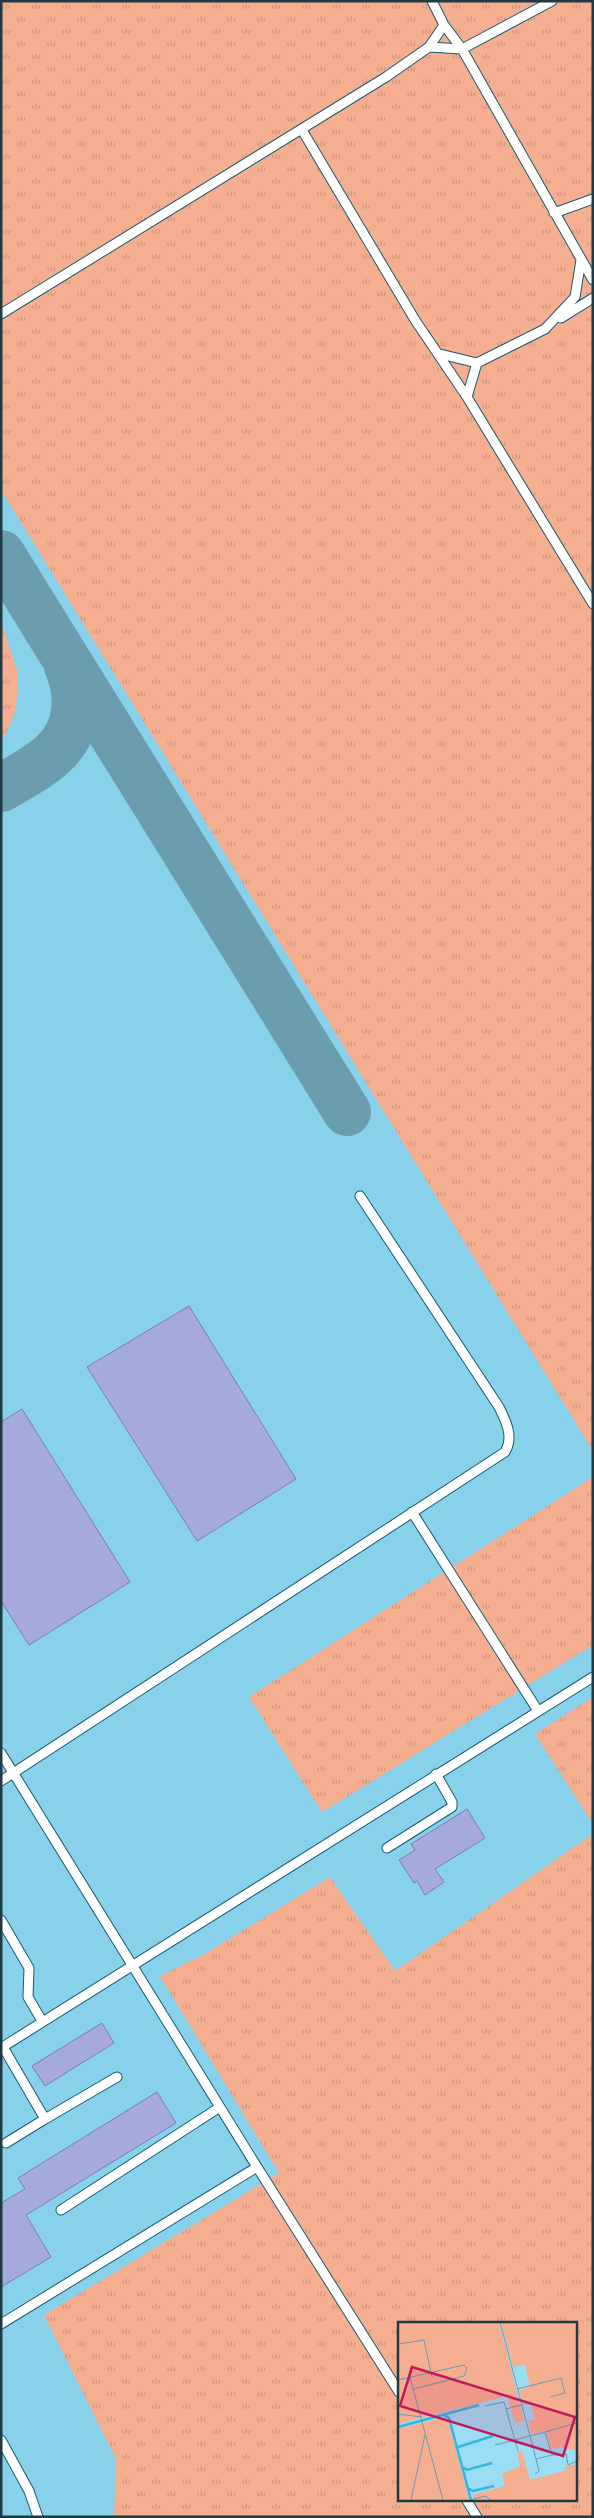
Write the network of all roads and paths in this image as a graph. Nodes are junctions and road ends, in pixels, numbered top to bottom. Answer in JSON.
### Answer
{"nodes":[{"id":1,"x":432,"y":1,"type":"edge"},
{"id":2,"x":552,"y":1,"type":"edge"},
{"id":3,"x":444,"y":25,"type":"junction"},
{"id":4,"x":429,"y":47,"type":"junction"},
{"id":5,"x":462,"y":49,"type":"junction"},
{"id":6,"x":302,"y":130,"type":"junction"},
{"id":7,"x":593,"y":199,"type":"edge"},
{"id":8,"x":554,"y":213,"type":"junction"},
{"id":9,"x":580,"y":260,"type":"junction"},
{"id":10,"x":593,"y":280,"type":"edge"},
{"id":11,"x":593,"y":298,"type":"edge"},
{"id":12,"x":1,"y":314,"type":"edge"},
{"id":13,"x":545,"y":329,"type":"junction"},
{"id":14,"x":440,"y":354,"type":"junction"},
{"id":15,"x":477,"y":363,"type":"junction"},
{"id":16,"x":467,"y":397,"type":"junction"},
{"id":17,"x":593,"y":604,"type":"edge"},
{"id":18,"x":360,"y":1196,"type":"dead end"},
{"id":19,"x":412,"y":1512,"type":"junction"},
{"id":20,"x":593,"y":1677,"type":"edge"},
{"id":21,"x":538,"y":1711,"type":"junction"},
{"id":22,"x":1,"y":1753,"type":"edge"},
{"id":23,"x":13,"y":1772,"type":"junction"},
{"id":24,"x":436,"y":1774,"type":"junction"},
{"id":25,"x":1,"y":1780,"type":"edge"},
{"id":26,"x":387,"y":1848,"type":"dead end"},
{"id":27,"x":1,"y":1920,"type":"edge"},
{"id":28,"x":131,"y":1965,"type":"junction"},
{"id":29,"x":42,"y":2021,"type":"junction"},
{"id":30,"x":2,"y":2048,"type":"edge"},
{"id":31,"x":117,"y":2077,"type":"dead end"},
{"id":32,"x":220,"y":2107,"type":"junction"},
{"id":33,"x":45,"y":2119,"type":"junction"},
{"id":34,"x":6,"y":2143,"type":"dead end"},
{"id":35,"x":257,"y":2167,"type":"junction"},
{"id":36,"x":61,"y":2210,"type":"dead end"},
{"id":37,"x":1,"y":2324,"type":"edge"},
{"id":38,"x":398,"y":2390,"type":"edge"},
{"id":39,"x":1,"y":2440,"type":"edge"},
{"id":40,"x":467,"y":2500,"type":"edge"},
{"id":41,"x":38,"y":2517,"type":"edge"},
{"id":42,"x":477,"y":2517,"type":"edge"}],
"edges":[{"from":1,"to":3,"type":"lane"},
{"from":2,"to":5,"type":"lane"},
{"from":3,"to":4,"type":"lane"},
{"from":3,"to":5,"type":"lane"},
{"from":4,"to":5,"type":"lane"},
{"from":4,"to":6,"type":"lane"},
{"from":5,"to":8,"type":"lane"},
{"from":6,"to":12,"type":"lane"},
{"from":6,"to":14,"type":"lane"},
{"from":7,"to":8,"type":"lane"},
{"from":8,"to":9,"type":"lane"},
{"from":9,"to":10,"type":"lane"},
{"from":9,"to":13,"type":"lane"},
{"from":11,"to":13,"type":"lane"},
{"from":13,"to":15,"type":"lane"},
{"from":14,"to":15,"type":"lane"},
{"from":14,"to":16,"type":"lane"},
{"from":15,"to":16,"type":"lane"},
{"from":16,"to":17,"type":"lane"},
{"from":18,"to":19,"type":"lane"},
{"from":19,"to":21,"type":"lane"},
{"from":19,"to":23,"type":"lane"},
{"from":20,"to":21,"type":"lane"},
{"from":21,"to":24,"type":"lane"},
{"from":22,"to":23,"type":"lane"},
{"from":23,"to":25,"type":"lane"},
{"from":23,"to":28,"type":"lane"},
{"from":24,"to":26,"type":"lane"},
{"from":24,"to":28,"type":"lane"},
{"from":27,"to":29,"type":"lane"},
{"from":28,"to":29,"type":"lane"},
{"from":28,"to":32,"type":"lane"},
{"from":29,"to":30,"type":"lane"},
{"from":30,"to":33,"type":"lane"},
{"from":31,"to":33,"type":"lane"},
{"from":32,"to":35,"type":"lane"},
{"from":32,"to":36,"type":"lane"},
{"from":33,"to":34,"type":"lane"},
{"from":35,"to":37,"type":"lane"},
{"from":35,"to":38,"type":"lane"},
{"from":39,"to":41,"type":"lane"},
{"from":40,"to":42,"type":"lane"}]}
